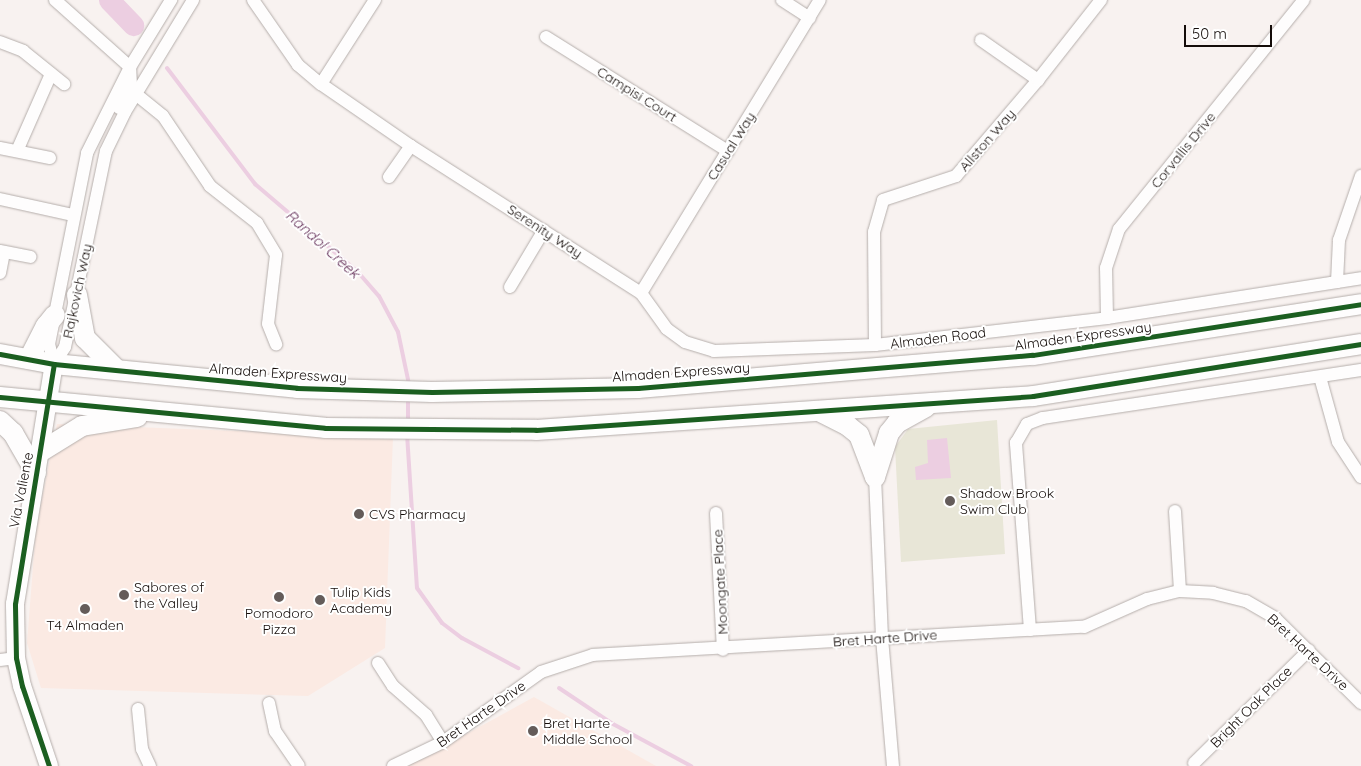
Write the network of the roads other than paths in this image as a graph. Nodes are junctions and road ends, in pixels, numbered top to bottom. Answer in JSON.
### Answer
{"nodes":[{"id":1,"x":55,"y":0,"type":"edge"},
{"id":2,"x":172,"y":0,"type":"edge"},
{"id":3,"x":192,"y":0,"type":"edge"},
{"id":4,"x":253,"y":0,"type":"edge"},
{"id":5,"x":375,"y":0,"type":"edge"},
{"id":6,"x":782,"y":0,"type":"edge"},
{"id":7,"x":820,"y":0,"type":"edge"},
{"id":8,"x":1101,"y":0,"type":"edge"},
{"id":9,"x":1304,"y":0,"type":"edge"},
{"id":10,"x":810,"y":18,"type":"junction"},
{"id":11,"x":546,"y":37,"type":"dead end"},
{"id":12,"x":981,"y":40,"type":"dead end"},
{"id":13,"x":0,"y":42,"type":"edge"},
{"id":14,"x":159,"y":57,"type":"junction"},
{"id":15,"x":130,"y":67,"type":"junction"},
{"id":16,"x":51,"y":74,"type":"junction"},
{"id":17,"x":1038,"y":80,"type":"junction"},
{"id":18,"x":64,"y":84,"type":"dead end"},
{"id":19,"x":321,"y":84,"type":"junction"},
{"id":20,"x":137,"y":95,"type":"junction"},
{"id":21,"x":410,"y":146,"type":"junction"},
{"id":22,"x":0,"y":148,"type":"edge"},
{"id":23,"x":18,"y":151,"type":"junction"},
{"id":24,"x":728,"y":151,"type":"junction"},
{"id":25,"x":50,"y":158,"type":"dead end"},
{"id":26,"x":104,"y":164,"type":"junction"},
{"id":27,"x":1361,"y":176,"type":"edge"},
{"id":28,"x":389,"y":177,"type":"dead end"},
{"id":29,"x":0,"y":199,"type":"edge"},
{"id":30,"x":72,"y":215,"type":"junction"},
{"id":31,"x":544,"y":230,"type":"junction"},
{"id":32,"x":2,"y":252,"type":"edge"},
{"id":33,"x":30,"y":257,"type":"dead end"},
{"id":34,"x":0,"y":273,"type":"edge"},
{"id":35,"x":1361,"y":278,"type":"edge"},
{"id":36,"x":1337,"y":282,"type":"junction"},
{"id":37,"x":510,"y":287,"type":"dead end"},
{"id":38,"x":641,"y":292,"type":"junction"},
{"id":39,"x":78,"y":295,"type":"junction"},
{"id":40,"x":1361,"y":304,"type":"edge"},
{"id":41,"x":55,"y":315,"type":"junction"},
{"id":42,"x":1107,"y":318,"type":"junction"},
{"id":43,"x":667,"y":330,"type":"joint"},
{"id":44,"x":276,"y":344,"type":"dead end"},
{"id":45,"x":1361,"y":344,"type":"edge"},
{"id":46,"x":875,"y":345,"type":"junction"},
{"id":47,"x":0,"y":354,"type":"edge"},
{"id":48,"x":29,"y":359,"type":"junction"},
{"id":49,"x":54,"y":364,"type":"junction"},
{"id":50,"x":118,"y":370,"type":"junction"},
{"id":51,"x":1361,"y":370,"type":"edge"},
{"id":52,"x":1320,"y":377,"type":"junction"},
{"id":53,"x":0,"y":397,"type":"edge"},
{"id":54,"x":49,"y":402,"type":"junction"},
{"id":55,"x":932,"y":404,"type":"junction"},
{"id":56,"x":152,"y":412,"type":"junction"},
{"id":57,"x":820,"y":412,"type":"junction"},
{"id":58,"x":0,"y":421,"type":"edge"},
{"id":59,"x":40,"y":452,"type":"junction"},
{"id":60,"x":36,"y":473,"type":"junction"},
{"id":61,"x":875,"y":477,"type":"junction"},
{"id":62,"x":1361,"y":477,"type":"edge"},
{"id":63,"x":1175,"y":510,"type":"dead end"},
{"id":64,"x":716,"y":513,"type":"dead end"},
{"id":65,"x":1180,"y":591,"type":"junction"},
{"id":66,"x":1030,"y":630,"type":"junction"},
{"id":67,"x":882,"y":638,"type":"junction"},
{"id":68,"x":723,"y":650,"type":"junction"},
{"id":69,"x":1309,"y":650,"type":"junction"},
{"id":70,"x":8,"y":659,"type":"edge"},
{"id":71,"x":378,"y":663,"type":"dead end"},
{"id":72,"x":269,"y":703,"type":"dead end"},
{"id":73,"x":1361,"y":703,"type":"edge"},
{"id":74,"x":138,"y":710,"type":"dead end"},
{"id":75,"x":442,"y":742,"type":"junction"},
{"id":76,"x":1194,"y":763,"type":"dead end"},
{"id":77,"x":49,"y":766,"type":"edge"},
{"id":78,"x":150,"y":766,"type":"edge"},
{"id":79,"x":299,"y":766,"type":"edge"},
{"id":80,"x":392,"y":766,"type":"edge"},
{"id":81,"x":893,"y":766,"type":"edge"}],
"edges":[{"from":1,"to":15,"type":"street"},
{"from":2,"to":15,"type":"street","name":"Rajkovich Way"},
{"from":3,"to":14,"type":"street","name":"Rajkovich Way"},
{"from":4,"to":19,"type":"street","name":"Serenity Way"},
{"from":5,"to":19,"type":"street"},
{"from":6,"to":10,"type":"street"},
{"from":7,"to":10,"type":"street","name":"Casual Way"},
{"from":8,"to":17,"type":"street","name":"Allston Way"},
{"from":9,"to":42,"type":"street","name":"Corvallis Drive"},
{"from":10,"to":24,"type":"street","name":"Casual Way"},
{"from":11,"to":24,"type":"street","name":"Campisi Court"},
{"from":12,"to":17,"type":"street"},
{"from":13,"to":16,"type":"street"},
{"from":14,"to":15,"type":"street"},
{"from":14,"to":20,"type":"street","name":"Rajkovich Way"},
{"from":15,"to":26,"type":"street"},
{"from":15,"to":30,"type":"street","name":"Rajkovich Way"},
{"from":16,"to":18,"type":"street"},
{"from":16,"to":23,"type":"street"},
{"from":17,"to":46,"type":"street","name":"Allston Way"},
{"from":19,"to":21,"type":"street","name":"Serenity Way"},
{"from":20,"to":26,"type":"street","name":"Rajkovich Way"},
{"from":20,"to":44,"type":"street"},
{"from":21,"to":28,"type":"street"},
{"from":21,"to":31,"type":"street","name":"Serenity Way"},
{"from":22,"to":23,"type":"street"},
{"from":23,"to":25,"type":"street"},
{"from":24,"to":38,"type":"street","name":"Casual Way"},
{"from":26,"to":39,"type":"street","name":"Rajkovich Way"},
{"from":27,"to":36,"type":"street"},
{"from":29,"to":30,"type":"street"},
{"from":30,"to":41,"type":"street","name":"Rajkovich Way"},
{"from":31,"to":37,"type":"street"},
{"from":31,"to":38,"type":"street","name":"Serenity Way"},
{"from":32,"to":33,"type":"street"},
{"from":32,"to":34,"type":"street"},
{"from":35,"to":36,"type":"street","name":"Almaden Road"},
{"from":36,"to":42,"type":"street","name":"Almaden Road"},
{"from":38,"to":43,"type":"street","name":"Serenity Way"},
{"from":39,"to":49,"type":"street","name":"Rajkovich Way"},
{"from":39,"to":50,"type":"main road"},
{"from":40,"to":50,"type":"main road","name":"Almaden Expressway"},
{"from":41,"to":48,"type":"main road"},
{"from":41,"to":49,"type":"street","name":"Rajkovich Way"},
{"from":42,"to":46,"type":"street","name":"Almaden Road"},
{"from":43,"to":46,"type":"street","name":"Almaden Road"},
{"from":45,"to":55,"type":"main road"},
{"from":47,"to":48,"type":"main road","name":"Almaden Expressway"},
{"from":48,"to":49,"type":"main road","name":"Almaden Expressway"},
{"from":49,"to":50,"type":"main road","name":"Almaden Expressway"},
{"from":49,"to":54,"type":"street","name":"Via Valiente"},
{"from":51,"to":52,"type":"street"},
{"from":52,"to":62,"type":"street"},
{"from":52,"to":66,"type":"street"},
{"from":53,"to":54,"type":"main road"},
{"from":54,"to":56,"type":"main road"},
{"from":54,"to":59,"type":"street","name":"Via Valiente"},
{"from":55,"to":57,"type":"main road"},
{"from":55,"to":61,"type":"main road"},
{"from":56,"to":57,"type":"main road"},
{"from":56,"to":59,"type":"main road"},
{"from":57,"to":61,"type":"main road"},
{"from":58,"to":60,"type":"main road"},
{"from":59,"to":60,"type":"street","name":"Via Valiente"},
{"from":60,"to":70,"type":"street","name":"Via Valiente"},
{"from":61,"to":67,"type":"street"},
{"from":63,"to":65,"type":"street"},
{"from":64,"to":68,"type":"street","name":"Moongate Place"},
{"from":65,"to":66,"type":"street","name":"Bret Harte Drive"},
{"from":65,"to":69,"type":"street","name":"Bret Harte Drive"},
{"from":66,"to":67,"type":"street","name":"Bret Harte Drive"},
{"from":67,"to":68,"type":"street","name":"Bret Harte Drive"},
{"from":67,"to":81,"type":"street"},
{"from":68,"to":75,"type":"street","name":"Bret Harte Drive"},
{"from":69,"to":73,"type":"street","name":"Bret Harte Drive"},
{"from":69,"to":76,"type":"street","name":"Bright Oak Place"},
{"from":70,"to":77,"type":"street","name":"Via Valiente"},
{"from":71,"to":75,"type":"street"},
{"from":72,"to":79,"type":"street"},
{"from":74,"to":78,"type":"street"},
{"from":75,"to":80,"type":"street","name":"Bret Harte Drive"}]}
